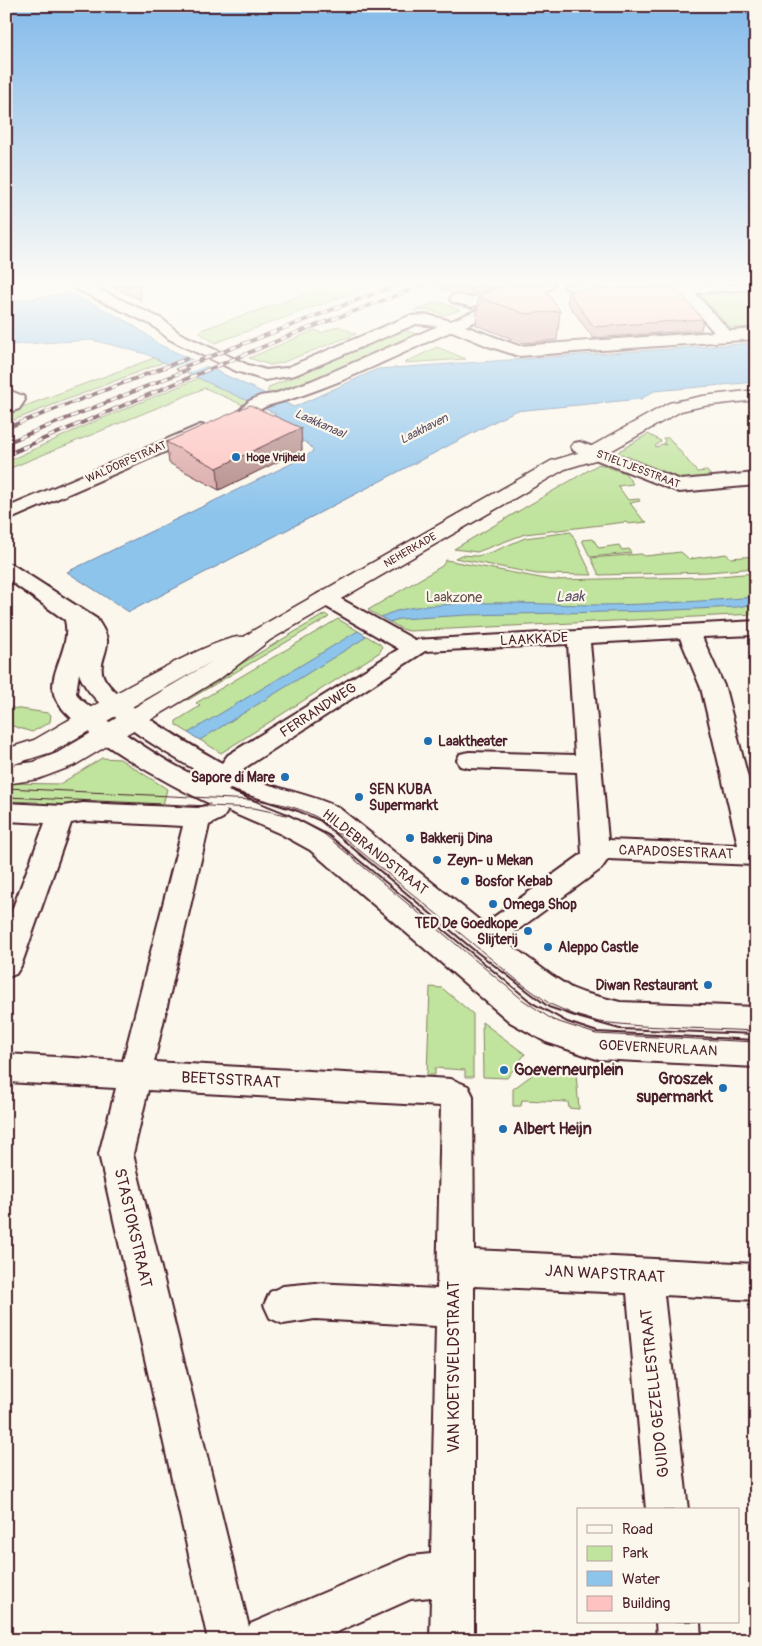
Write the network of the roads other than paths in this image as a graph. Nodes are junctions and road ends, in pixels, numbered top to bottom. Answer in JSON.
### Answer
{"nodes":[{"id":1,"x":229,"y":362,"type":"edge"},
{"id":2,"x":313,"y":362,"type":"edge"},
{"id":3,"x":368,"y":362,"type":"edge"},
{"id":4,"x":756,"y":388,"type":"edge"},
{"id":5,"x":6,"y":394,"type":"edge"},
{"id":6,"x":756,"y":395,"type":"edge"},
{"id":7,"x":6,"y":408,"type":"edge"},
{"id":8,"x":249,"y":410,"type":"edge"},
{"id":9,"x":213,"y":424,"type":"edge"},
{"id":10,"x":587,"y":449,"type":"junction"},
{"id":11,"x":756,"y":479,"type":"edge"},
{"id":12,"x":6,"y":515,"type":"edge"},
{"id":13,"x":6,"y":568,"type":"edge"},
{"id":14,"x":325,"y":598,"type":"junction"},
{"id":15,"x":67,"y":609,"type":"junction"},
{"id":16,"x":756,"y":628,"type":"edge"},
{"id":17,"x":688,"y":631,"type":"junction"},
{"id":18,"x":578,"y":636,"type":"junction"},
{"id":19,"x":414,"y":648,"type":"junction"},
{"id":20,"x":126,"y":712,"type":"junction"},
{"id":21,"x":99,"y":727,"type":"junction"},
{"id":22,"x":6,"y":758,"type":"edge"},
{"id":23,"x":469,"y":760,"type":"dead end"},
{"id":24,"x":589,"y":764,"type":"junction"},
{"id":25,"x":6,"y":775,"type":"edge"},
{"id":26,"x":208,"y":801,"type":"junction"},
{"id":27,"x":6,"y":812,"type":"edge"},
{"id":28,"x":62,"y":815,"type":"junction"},
{"id":29,"x":597,"y":849,"type":"junction"},
{"id":30,"x":755,"y":855,"type":"edge"},
{"id":31,"x":483,"y":940,"type":"junction"},
{"id":32,"x":6,"y":966,"type":"edge"},
{"id":33,"x":756,"y":1020,"type":"edge"},
{"id":34,"x":561,"y":1035,"type":"joint"},
{"id":35,"x":756,"y":1054,"type":"edge"},
{"id":36,"x":6,"y":1068,"type":"edge"},
{"id":37,"x":134,"y":1075,"type":"junction"},
{"id":38,"x":455,"y":1094,"type":"joint"},
{"id":39,"x":454,"y":1267,"type":"junction"},
{"id":40,"x":644,"y":1276,"type":"junction"},
{"id":41,"x":756,"y":1282,"type":"edge"},
{"id":42,"x":283,"y":1305,"type":"dead end"},
{"id":43,"x":456,"y":1309,"type":"junction"},
{"id":44,"x":667,"y":1508,"type":"edge"},
{"id":45,"x":453,"y":1578,"type":"junction"},
{"id":46,"x":678,"y":1624,"type":"edge"},
{"id":47,"x":230,"y":1640,"type":"edge"},
{"id":48,"x":266,"y":1640,"type":"edge"},
{"id":49,"x":452,"y":1640,"type":"edge"},
{"id":50,"x":679,"y":1640,"type":"edge"}],
"edges":[{"from":1,"to":2,"type":"street"},
{"from":3,"to":8,"type":"street"},
{"from":4,"to":10,"type":"main road","name":"NEHERKADE"},
{"from":5,"to":7,"type":"street"},
{"from":6,"to":10,"type":"main road","name":"NEHERKADE"},
{"from":9,"to":12,"type":"street","name":"WALDORPSTRAAT"},
{"from":10,"to":11,"type":"street","name":"STIELTJESSTRAAT"},
{"from":10,"to":14,"type":"main road","name":"NEHERKADE"},
{"from":13,"to":15,"type":"street"},
{"from":14,"to":19,"type":"street"},
{"from":14,"to":20,"type":"main road","name":"NEHERKADE"},
{"from":15,"to":20,"type":"street"},
{"from":15,"to":21,"type":"street"},
{"from":16,"to":17,"type":"street","name":"LAAKKADE"},
{"from":17,"to":18,"type":"street","name":"LAAKKADE"},
{"from":17,"to":30,"type":"street"},
{"from":18,"to":19,"type":"street","name":"LAAKKADE"},
{"from":18,"to":24,"type":"street"},
{"from":19,"to":26,"type":"street","name":"FERRANDWEG"},
{"from":20,"to":21,"type":"main road","name":"NEHERKADE"},
{"from":20,"to":26,"type":"street","name":"HILDEBRANDSTRAAT"},
{"from":21,"to":22,"type":"main road"},
{"from":21,"to":25,"type":"main road"},
{"from":21,"to":26,"type":"street","name":"HILDEBRANDSTRAAT"},
{"from":23,"to":24,"type":"street"},
{"from":24,"to":29,"type":"street"},
{"from":26,"to":28,"type":"street","name":"HILDEBRANDSTRAAT"},
{"from":26,"to":31,"type":"street","name":"HILDEBRANDSTRAAT"},
{"from":26,"to":34,"type":"street","name":"HILDEBRANDSTRAAT"},
{"from":26,"to":37,"type":"street","name":"STASTOKSTRAAT"},
{"from":27,"to":28,"type":"street","name":"HILDEBRANDSTRAAT"},
{"from":28,"to":32,"type":"street"},
{"from":29,"to":30,"type":"street","name":"CAPADOSESTRAAT"},
{"from":29,"to":31,"type":"street"},
{"from":31,"to":33,"type":"street"},
{"from":34,"to":35,"type":"street","name":"GOEVERNEURLAAN"},
{"from":36,"to":37,"type":"street","name":"BEETSSTRAAT"},
{"from":37,"to":38,"type":"street","name":"BEETSSTRAAT"},
{"from":37,"to":47,"type":"street","name":"STASTOKSTRAAT"},
{"from":38,"to":39,"type":"street","name":"VAN KOETSVELDSTRAAT"},
{"from":39,"to":40,"type":"street","name":"JAN WAPSTRAAT"},
{"from":39,"to":43,"type":"street","name":"VAN KOETSVELDSTRAAT"},
{"from":40,"to":41,"type":"street","name":"JAN WAPSTRAAT"},
{"from":40,"to":44,"type":"street","name":"GUIDO GEZELLESTRAAT"},
{"from":42,"to":43,"type":"street"},
{"from":43,"to":45,"type":"street","name":"VAN KOETSVELDSTRAAT"},
{"from":45,"to":48,"type":"street"},
{"from":45,"to":49,"type":"street","name":"VAN KOETSVELDSTRAAT"},
{"from":46,"to":50,"type":"street"}]}
